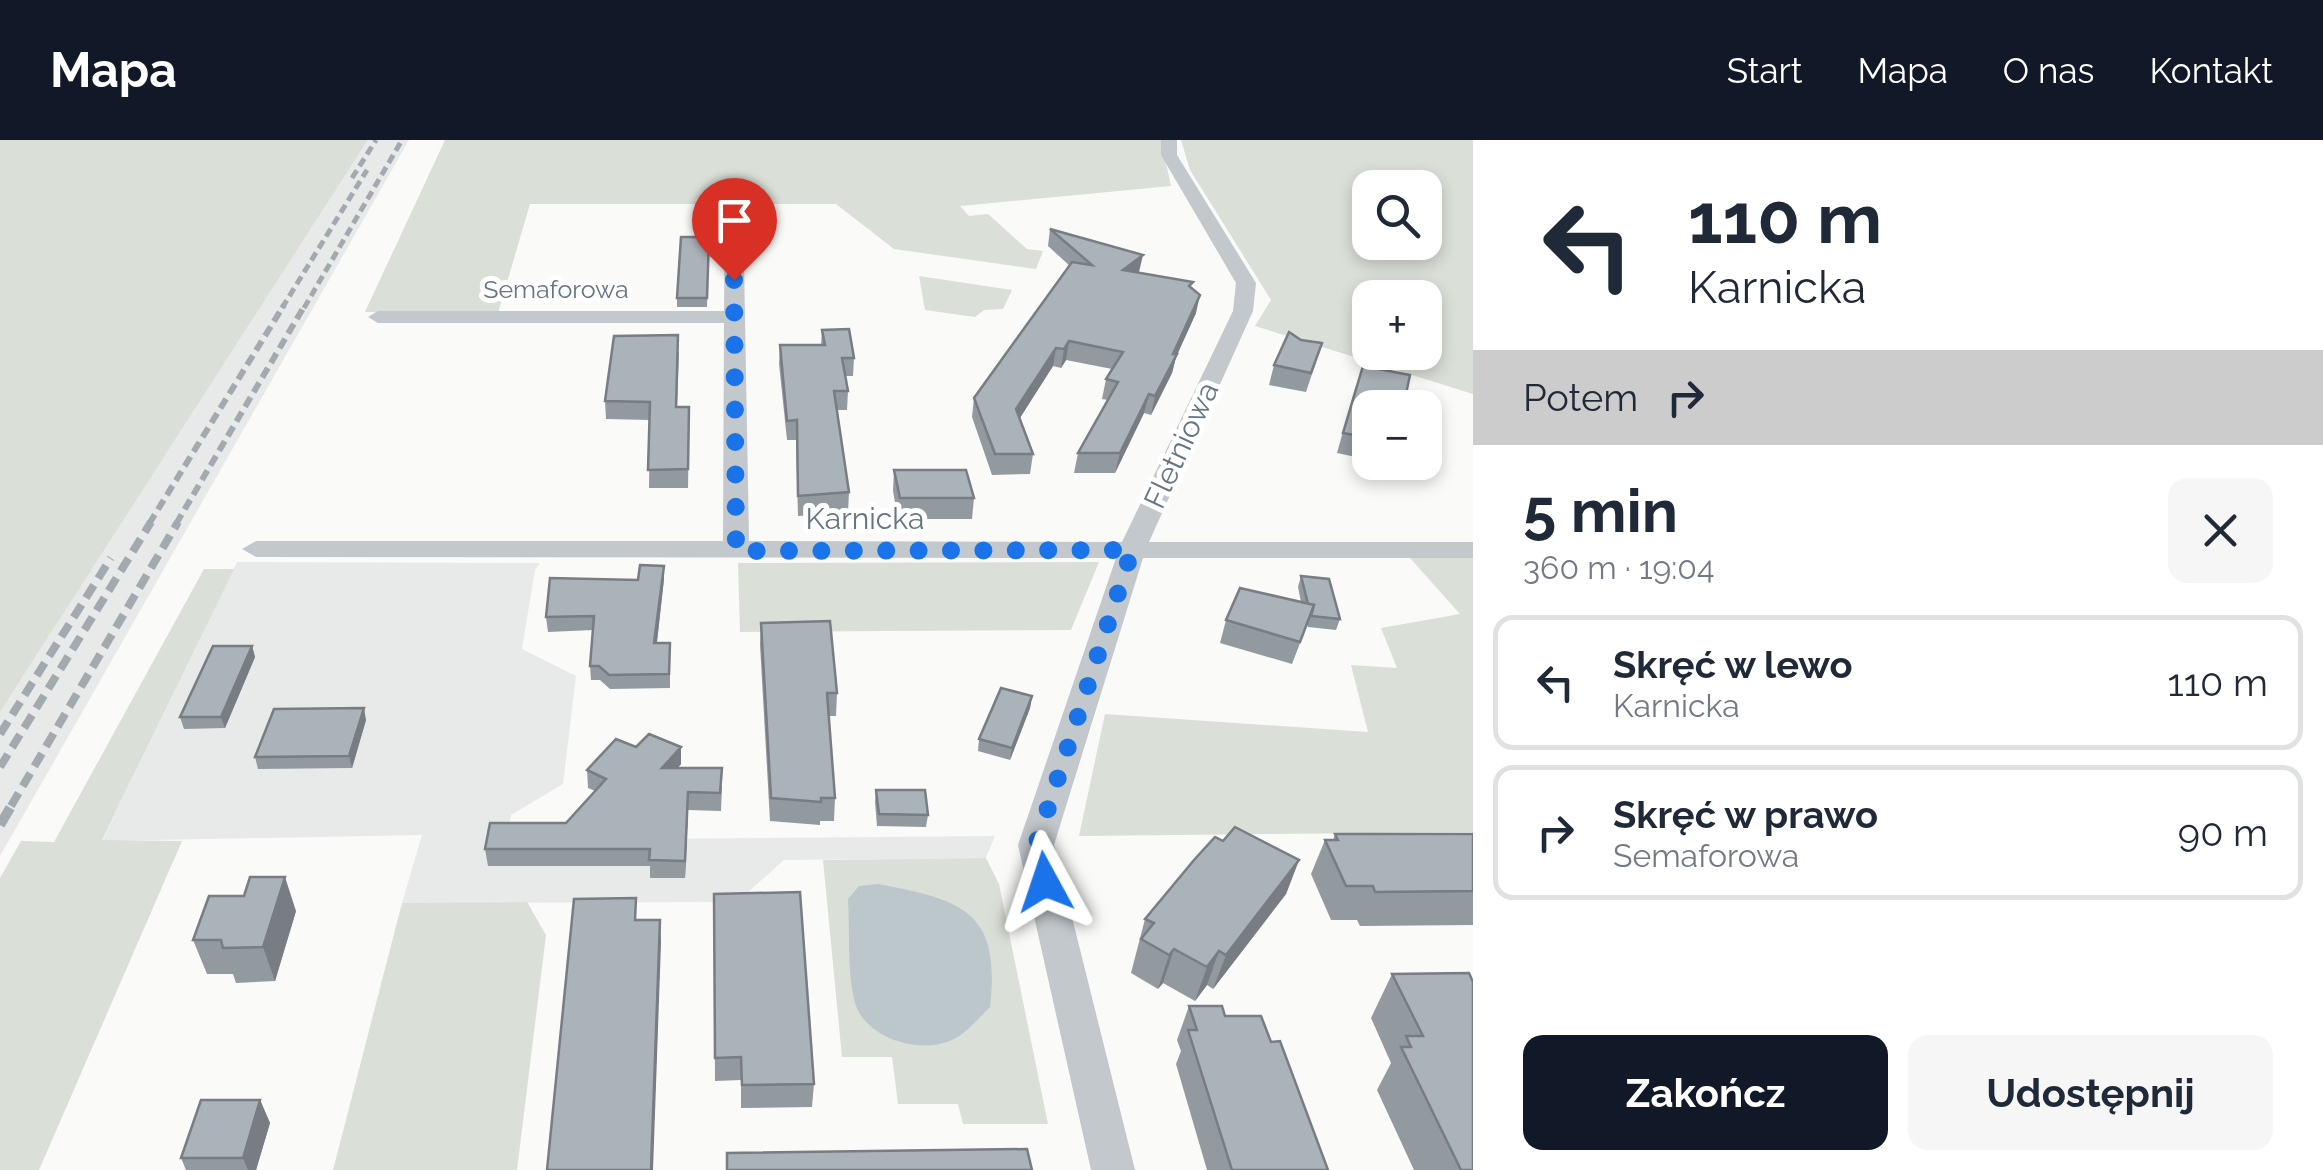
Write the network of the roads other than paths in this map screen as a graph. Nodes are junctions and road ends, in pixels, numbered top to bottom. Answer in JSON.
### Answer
{"nodes":[{"id":1,"x":1169,"y":140,"type":"edge"},
{"id":2,"x":734,"y":206,"type":"dead end"},
{"id":3,"x":734,"y":316,"type":"junction"},
{"id":4,"x":378,"y":317,"type":"dead end"},
{"id":5,"x":256,"y":549,"type":"dead end"},
{"id":6,"x":1132,"y":550,"type":"junction"},
{"id":7,"x":1473,"y":550,"type":"edge"},
{"id":8,"x":736,"y":551,"type":"junction"},
{"id":9,"x":1114,"y":1170,"type":"edge"}],
"edges":[{"from":1,"to":6,"type":"street","name":"Fletniowa"},
{"from":2,"to":3,"type":"street"},
{"from":3,"to":4,"type":"street","name":"Semaforowa"},
{"from":3,"to":8,"type":"street"},
{"from":5,"to":8,"type":"street","name":"Karnicka"},
{"from":6,"to":7,"type":"street","name":"Karnicka"},
{"from":6,"to":8,"type":"street","name":"Karnicka"},
{"from":6,"to":9,"type":"street","name":"Fletniowa"}]}
